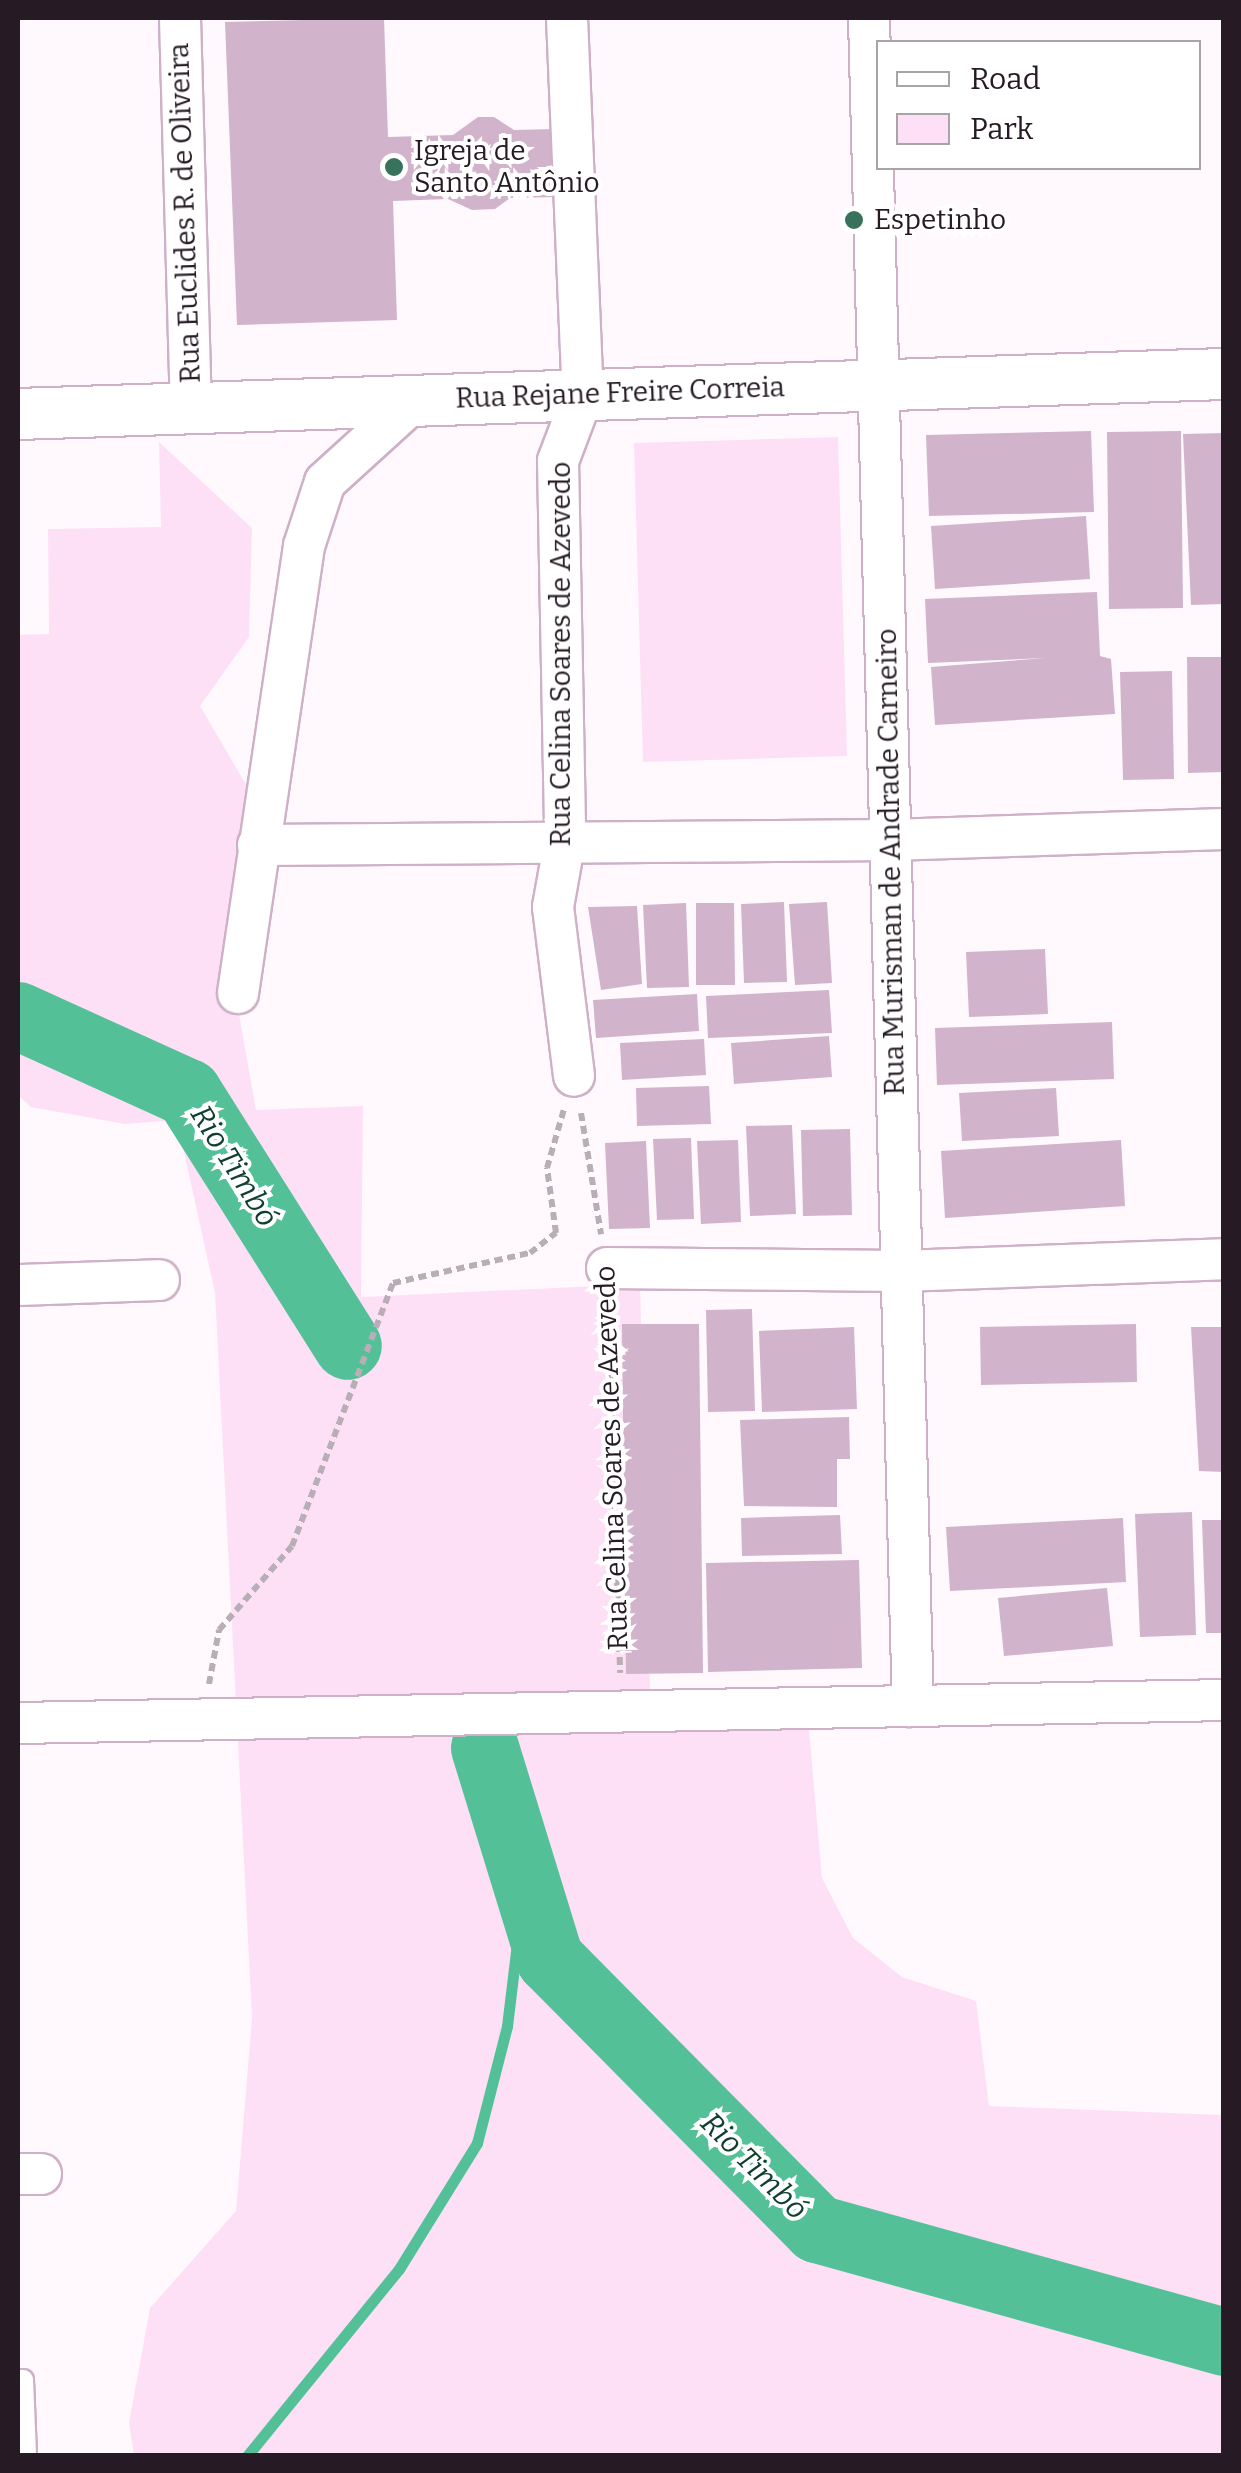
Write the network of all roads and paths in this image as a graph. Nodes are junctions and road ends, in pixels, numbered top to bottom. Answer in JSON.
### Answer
{"nodes":[{"id":1,"x":180,"y":18,"type":"edge"},
{"id":2,"x":567,"y":18,"type":"edge"},
{"id":3,"x":870,"y":18,"type":"edge"},
{"id":4,"x":1224,"y":374,"type":"edge"},
{"id":5,"x":879,"y":384,"type":"junction"},
{"id":6,"x":584,"y":395,"type":"junction"},
{"id":7,"x":414,"y":401,"type":"junction"},
{"id":8,"x":191,"y":408,"type":"junction"},
{"id":9,"x":18,"y":414,"type":"edge"},
{"id":10,"x":1224,"y":829,"type":"edge"},
{"id":11,"x":565,"y":840,"type":"junction"},
{"id":12,"x":890,"y":840,"type":"junction"},
{"id":13,"x":258,"y":846,"type":"junction"},
{"id":14,"x":238,"y":994,"type":"dead end"},
{"id":15,"x":574,"y":1076,"type":"junction"},
{"id":16,"x":1224,"y":1260,"type":"edge"},
{"id":17,"x":607,"y":1268,"type":"junction"},
{"id":18,"x":902,"y":1271,"type":"junction"},
{"id":19,"x":159,"y":1280,"type":"dead end"},
{"id":20,"x":18,"y":1285,"type":"edge"},
{"id":21,"x":1224,"y":1700,"type":"edge"},
{"id":22,"x":913,"y":1706,"type":"junction"},
{"id":23,"x":621,"y":1710,"type":"junction"},
{"id":24,"x":203,"y":1715,"type":"junction"},
{"id":25,"x":18,"y":1723,"type":"edge"},
{"id":26,"x":18,"y":2380,"type":"edge"},
{"id":27,"x":26,"y":2456,"type":"edge"}],
"edges":[{"from":1,"to":8,"type":"street","name":"Rua Euclides R. de Oliveira"},
{"from":2,"to":6,"type":"street","name":"Rua Celina Soares de Azevedo"},
{"from":3,"to":5,"type":"street","name":"Rua Murisman de Andrade Carneiro"},
{"from":4,"to":5,"type":"street","name":"Rua Rejane Freire Correia"},
{"from":5,"to":6,"type":"street","name":"Rua Rejane Freire Correia"},
{"from":5,"to":12,"type":"street","name":"Rua Murisman de Andrade Carneiro"},
{"from":6,"to":7,"type":"street","name":"Rua Rejane Freire Correia"},
{"from":6,"to":11,"type":"street","name":"Rua Celina Soares de Azevedo"},
{"from":7,"to":8,"type":"street","name":"Rua Rejane Freire Correia"},
{"from":7,"to":13,"type":"street"},
{"from":8,"to":9,"type":"street","name":"Rua Rejane Freire Correia"},
{"from":10,"to":12,"type":"street"},
{"from":11,"to":12,"type":"street"},
{"from":11,"to":13,"type":"street"},
{"from":11,"to":15,"type":"street","name":"Rua Celina Soares de Azevedo"},
{"from":12,"to":18,"type":"street","name":"Rua Murisman de Andrade Carneiro"},
{"from":13,"to":14,"type":"street"},
{"from":15,"to":17,"type":"path","name":"Rua Celina Soares de Azevedo"},
{"from":15,"to":24,"type":"path"},
{"from":16,"to":18,"type":"street"},
{"from":17,"to":18,"type":"street"},
{"from":17,"to":23,"type":"path","name":"Rua Celina Soares de Azevedo"},
{"from":18,"to":22,"type":"street","name":"Rua Murisman de Andrade Carneiro"},
{"from":19,"to":20,"type":"street"},
{"from":21,"to":22,"type":"street"},
{"from":22,"to":23,"type":"street"},
{"from":23,"to":24,"type":"street"},
{"from":24,"to":25,"type":"street"},
{"from":26,"to":27,"type":"lane"}]}
